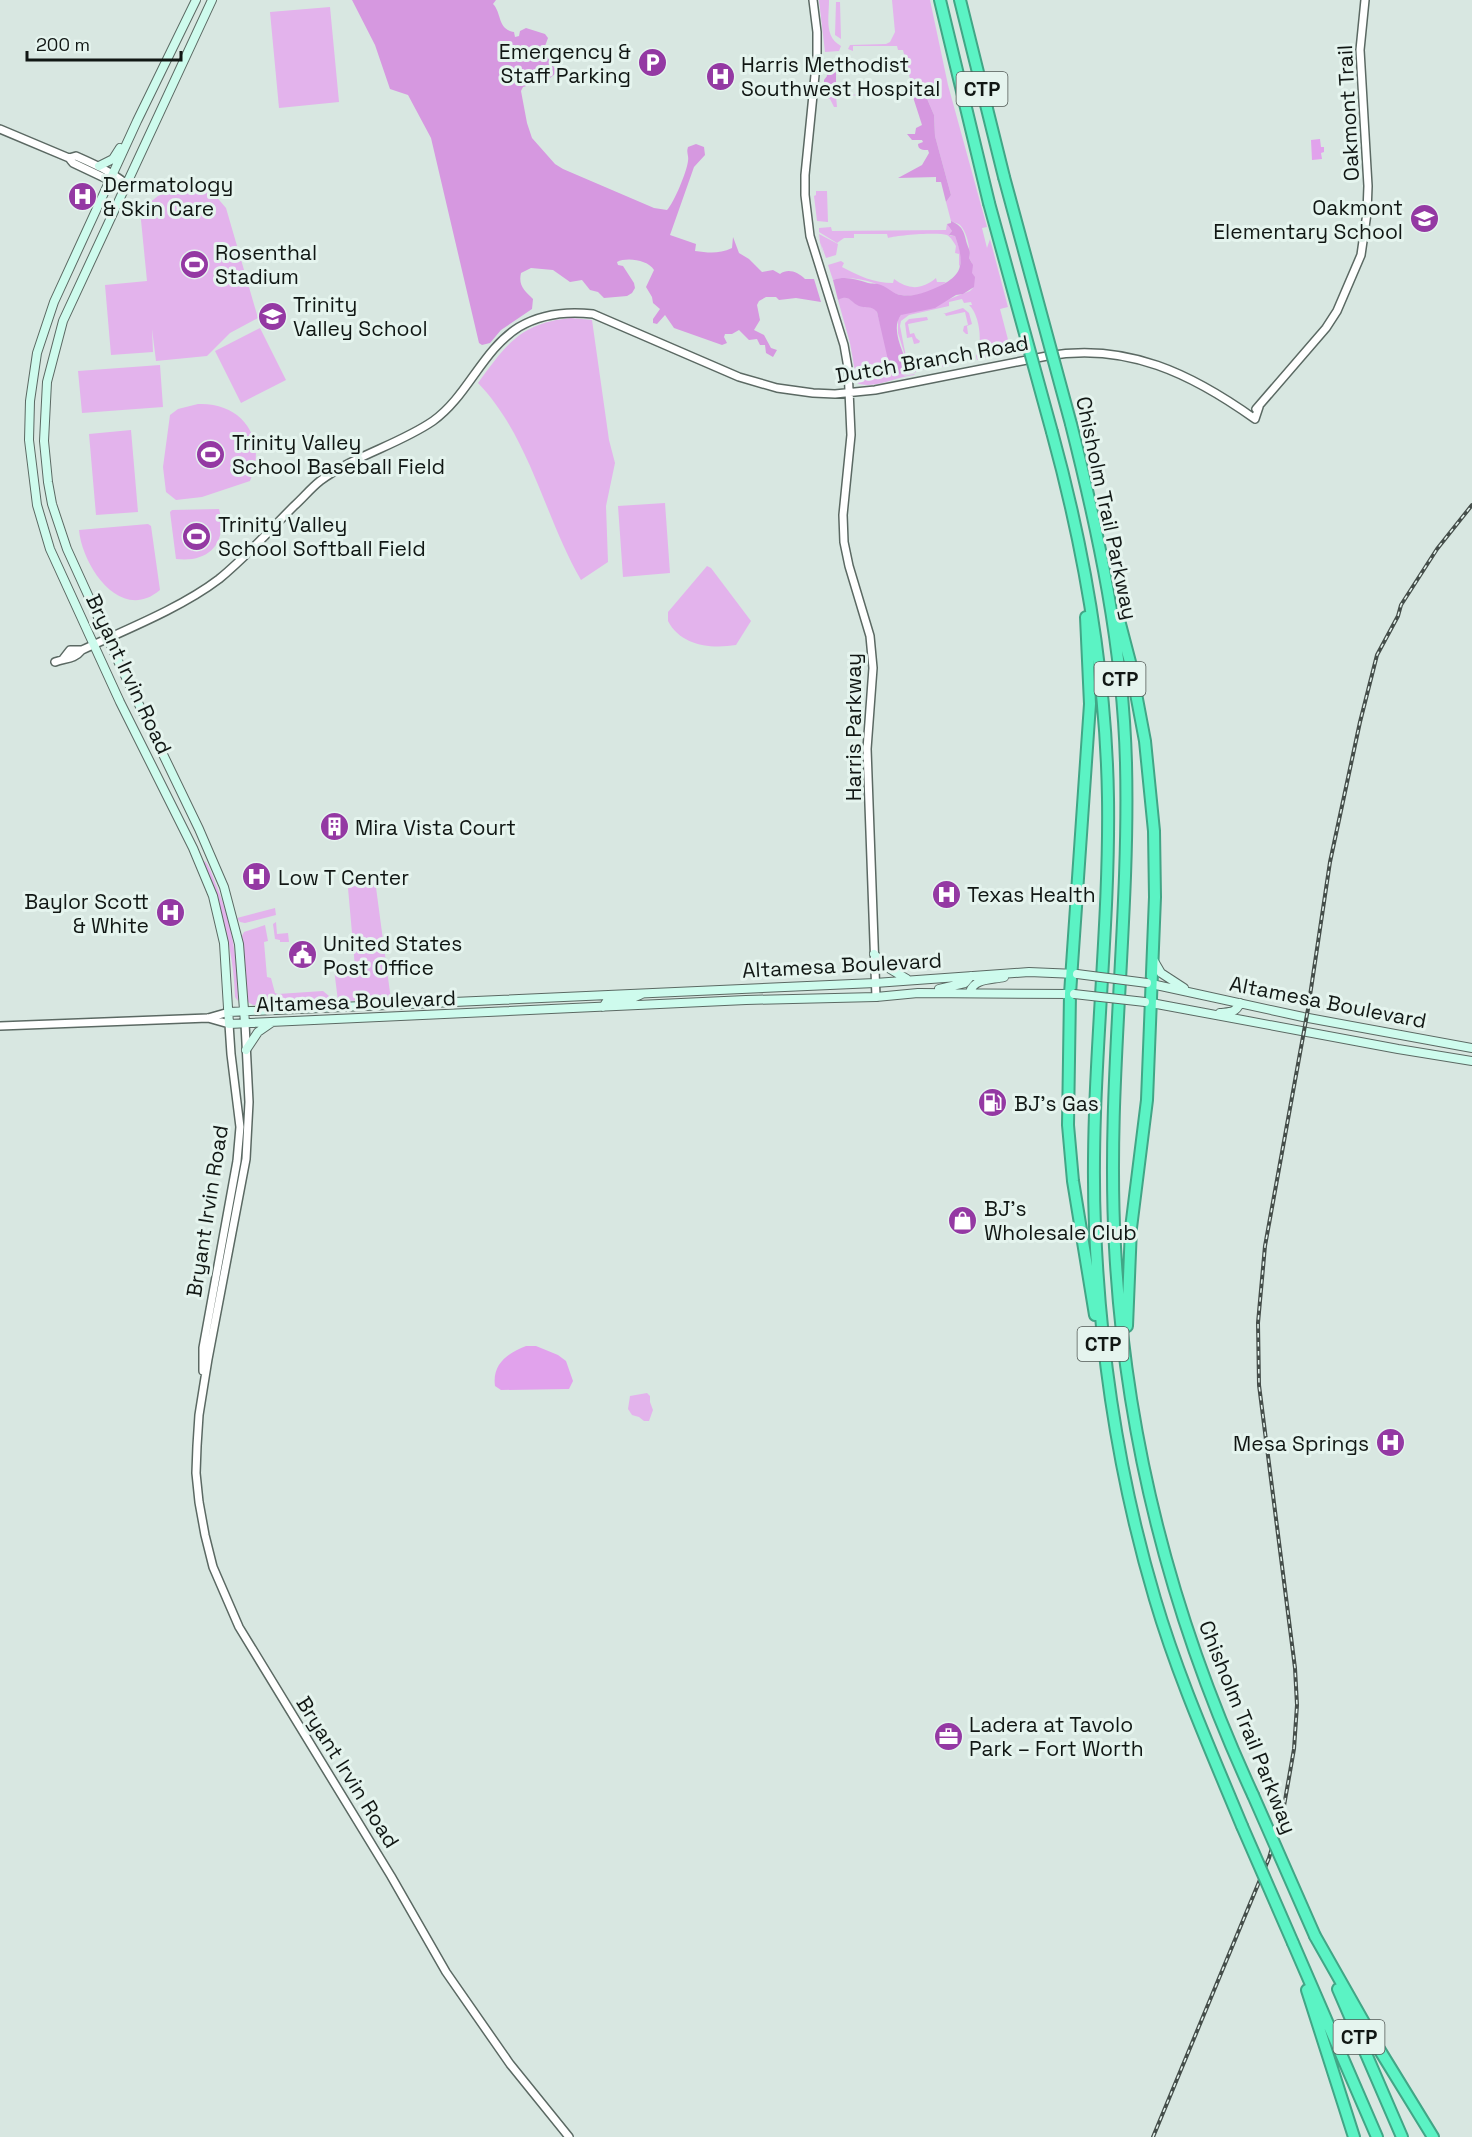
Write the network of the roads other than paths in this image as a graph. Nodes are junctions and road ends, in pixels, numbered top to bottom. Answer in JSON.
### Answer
{"nodes":[{"id":1,"x":196,"y":0,"type":"edge"},
{"id":2,"x":212,"y":0,"type":"edge"},
{"id":3,"x":813,"y":0,"type":"edge"},
{"id":4,"x":940,"y":0,"type":"edge"},
{"id":5,"x":960,"y":0,"type":"edge"},
{"id":6,"x":1365,"y":0,"type":"edge"},
{"id":7,"x":136,"y":121,"type":"junction"},
{"id":8,"x":1,"y":129,"type":"edge"},
{"id":9,"x":69,"y":158,"type":"junction"},
{"id":10,"x":99,"y":166,"type":"junction"},
{"id":11,"x":112,"y":177,"type":"junction"},
{"id":12,"x":126,"y":184,"type":"junction"},
{"id":13,"x":850,"y":393,"type":"junction"},
{"id":14,"x":1252,"y":416,"type":"joint"},
{"id":15,"x":1074,"y":515,"type":"junction"},
{"id":16,"x":1103,"y":558,"type":"junction"},
{"id":17,"x":108,"y":637,"type":"junction"},
{"id":18,"x":94,"y":644,"type":"junction"},
{"id":19,"x":59,"y":661,"type":"dead end"},
{"id":20,"x":874,"y":954,"type":"junction"},
{"id":21,"x":1152,"y":957,"type":"junction"},
{"id":22,"x":1029,"y":972,"type":"junction"},
{"id":23,"x":1074,"y":974,"type":"junction"},
{"id":24,"x":971,"y":976,"type":"junction"},
{"id":25,"x":908,"y":980,"type":"junction"},
{"id":26,"x":875,"y":983,"type":"junction"},
{"id":27,"x":1149,"y":984,"type":"junction"},
{"id":28,"x":932,"y":992,"type":"junction"},
{"id":29,"x":970,"y":992,"type":"junction"},
{"id":30,"x":1191,"y":992,"type":"junction"},
{"id":31,"x":644,"y":993,"type":"junction"},
{"id":32,"x":1072,"y":994,"type":"junction"},
{"id":33,"x":876,"y":996,"type":"junction"},
{"id":34,"x":1148,"y":1003,"type":"junction"},
{"id":35,"x":1240,"y":1003,"type":"junction"},
{"id":36,"x":603,"y":1008,"type":"junction"},
{"id":37,"x":244,"y":1011,"type":"junction"},
{"id":38,"x":229,"y":1012,"type":"junction"},
{"id":39,"x":1206,"y":1014,"type":"junction"},
{"id":40,"x":208,"y":1018,"type":"junction"},
{"id":41,"x":244,"y":1023,"type":"junction"},
{"id":42,"x":272,"y":1023,"type":"junction"},
{"id":43,"x":229,"y":1024,"type":"junction"},
{"id":44,"x":0,"y":1026,"type":"edge"},
{"id":45,"x":1387,"y":1033,"type":"junction"},
{"id":46,"x":1384,"y":1047,"type":"junction"},
{"id":47,"x":1472,"y":1048,"type":"edge"},
{"id":48,"x":246,"y":1050,"type":"junction"},
{"id":49,"x":1472,"y":1061,"type":"edge"},
{"id":50,"x":215,"y":1304,"type":"junction"},
{"id":51,"x":1127,"y":1371,"type":"junction"},
{"id":52,"x":1106,"y":1372,"type":"junction"},
{"id":53,"x":1316,"y":1936,"type":"junction"},
{"id":54,"x":1293,"y":1943,"type":"junction"},
{"id":55,"x":569,"y":2137,"type":"edge"},
{"id":56,"x":1354,"y":2137,"type":"edge"},
{"id":57,"x":1377,"y":2137,"type":"edge"},
{"id":58,"x":1402,"y":2137,"type":"edge"},
{"id":59,"x":1433,"y":2137,"type":"edge"}],
"edges":[{"from":1,"to":7,"type":"main road","name":"Bryant Irvin Road"},
{"from":2,"to":12,"type":"main road","name":"Bryant Irvin Road"},
{"from":3,"to":13,"type":"street","name":"Harris Parkway"},
{"from":4,"to":15,"type":"highway","name":"Chisholm Trail Parkway","number":"CTP","bridge":true},
{"from":5,"to":16,"type":"highway","name":"Chisholm Trail Parkway","number":"CTP","bridge":true},
{"from":6,"to":14,"type":"street","name":"Oakmont Trail"},
{"from":7,"to":10,"type":"main road"},
{"from":7,"to":11,"type":"main road","name":"Bryant Irvin Road"},
{"from":8,"to":9,"type":"street"},
{"from":9,"to":10,"type":"street"},
{"from":9,"to":11,"type":"street"},
{"from":10,"to":11,"type":"street"},
{"from":11,"to":12,"type":"street"},
{"from":11,"to":18,"type":"main road","name":"Bryant Irvin Road"},
{"from":12,"to":17,"type":"main road","name":"Bryant Irvin Road"},
{"from":13,"to":14,"type":"street","name":"Dutch Branch Road"},
{"from":13,"to":17,"type":"street","name":"Dutch Branch Road"},
{"from":13,"to":20,"type":"street","name":"Harris Parkway"},
{"from":15,"to":23,"type":"highway"},
{"from":15,"to":52,"type":"highway","name":"Chisholm Trail Parkway","number":"CTP"},
{"from":16,"to":21,"type":"highway"},
{"from":16,"to":51,"type":"highway","name":"Chisholm Trail Parkway","number":"CTP"},
{"from":17,"to":18,"type":"street","name":"Dutch Branch Road"},
{"from":17,"to":37,"type":"main road","name":"Bryant Irvin Road"},
{"from":18,"to":19,"type":"street","name":"Dutch Branch Road"},
{"from":18,"to":38,"type":"main road","name":"Bryant Irvin Road"},
{"from":20,"to":25,"type":"main road"},
{"from":20,"to":26,"type":"street","name":"Harris Parkway"},
{"from":21,"to":27,"type":"highway"},
{"from":21,"to":30,"type":"main road"},
{"from":22,"to":23,"type":"main road","name":"Altamesa Boulevard"},
{"from":22,"to":24,"type":"main road","name":"Altamesa Boulevard"},
{"from":22,"to":29,"type":"main road"},
{"from":23,"to":27,"type":"main road","name":"Altamesa Boulevard","bridge":true},
{"from":23,"to":32,"type":"highway"},
{"from":24,"to":25,"type":"main road","name":"Altamesa Boulevard"},
{"from":24,"to":28,"type":"main road"},
{"from":25,"to":26,"type":"main road","name":"Altamesa Boulevard"},
{"from":26,"to":31,"type":"main road","name":"Altamesa Boulevard"},
{"from":26,"to":33,"type":"street","name":"Harris Parkway"},
{"from":27,"to":30,"type":"main road","name":"Altamesa Boulevard"},
{"from":27,"to":34,"type":"highway"},
{"from":28,"to":29,"type":"main road","name":"Altamesa Boulevard"},
{"from":28,"to":33,"type":"main road","name":"Altamesa Boulevard"},
{"from":29,"to":32,"type":"main road","name":"Altamesa Boulevard"},
{"from":30,"to":35,"type":"main road","name":"Altamesa Boulevard"},
{"from":31,"to":36,"type":"main road"},
{"from":31,"to":37,"type":"main road","name":"Altamesa Boulevard"},
{"from":32,"to":34,"type":"main road","name":"Altamesa Boulevard","bridge":true},
{"from":32,"to":52,"type":"highway"},
{"from":33,"to":36,"type":"main road","name":"Altamesa Boulevard"},
{"from":34,"to":39,"type":"main road","name":"Altamesa Boulevard"},
{"from":34,"to":51,"type":"highway"},
{"from":35,"to":39,"type":"main road"},
{"from":35,"to":45,"type":"main road","name":"Altamesa Boulevard"},
{"from":36,"to":42,"type":"main road","name":"Altamesa Boulevard"},
{"from":37,"to":38,"type":"main road","name":"Altamesa Boulevard"},
{"from":37,"to":41,"type":"main road","name":"Bryant Irvin Road"},
{"from":38,"to":40,"type":"street","name":"Altamesa Boulevard"},
{"from":38,"to":43,"type":"main road","name":"Bryant Irvin Road"},
{"from":39,"to":46,"type":"main road","name":"Altamesa Boulevard"},
{"from":40,"to":43,"type":"street","name":"Altamesa Boulevard"},
{"from":40,"to":44,"type":"street","name":"Altamesa Boulevard"},
{"from":41,"to":42,"type":"main road","name":"Altamesa Boulevard"},
{"from":41,"to":43,"type":"main road","name":"Altamesa Boulevard"},
{"from":41,"to":48,"type":"street","name":"Bryant Irvin Road"},
{"from":42,"to":48,"type":"main road"},
{"from":43,"to":50,"type":"street","name":"Bryant Irvin Road"},
{"from":45,"to":46,"type":"main road"},
{"from":45,"to":47,"type":"main road","name":"Altamesa Boulevard"},
{"from":46,"to":49,"type":"main road","name":"Altamesa Boulevard"},
{"from":48,"to":50,"type":"street","name":"Bryant Irvin Road"},
{"from":50,"to":55,"type":"street","name":"Bryant Irvin Road"},
{"from":51,"to":53,"type":"highway","name":"Chisholm Trail Parkway","number":"CTP","bridge":true},
{"from":52,"to":54,"type":"highway","name":"Chisholm Trail Parkway","number":"CTP","bridge":true},
{"from":53,"to":58,"type":"highway","name":"Chisholm Trail Parkway","number":"CTP"},
{"from":53,"to":59,"type":"highway"},
{"from":54,"to":56,"type":"highway"},
{"from":54,"to":57,"type":"highway","name":"Chisholm Trail Parkway","number":"CTP"}]}
